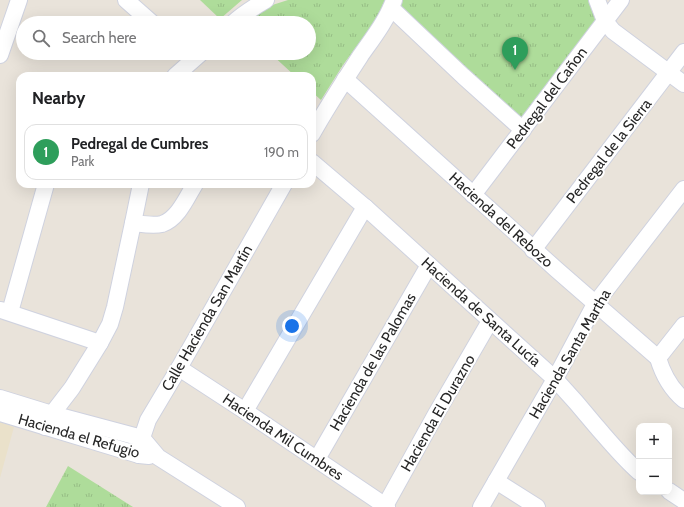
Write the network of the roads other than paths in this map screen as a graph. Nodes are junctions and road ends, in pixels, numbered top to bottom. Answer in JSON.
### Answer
{"nodes":[{"id":1,"x":19,"y":0,"type":"edge"},
{"id":2,"x":126,"y":0,"type":"edge"},
{"id":3,"x":266,"y":0,"type":"edge"},
{"id":4,"x":597,"y":0,"type":"edge"},
{"id":5,"x":621,"y":0,"type":"edge"},
{"id":6,"x":393,"y":4,"type":"edge"},
{"id":7,"x":144,"y":16,"type":"edge"},
{"id":8,"x":241,"y":16,"type":"edge"},
{"id":9,"x":605,"y":21,"type":"junction"},
{"id":10,"x":684,"y":52,"type":"edge"},
{"id":11,"x":0,"y":55,"type":"edge"},
{"id":12,"x":193,"y":60,"type":"edge"},
{"id":13,"x":180,"y":72,"type":"edge"},
{"id":14,"x":669,"y":73,"type":"junction"},
{"id":15,"x":345,"y":79,"type":"junction"},
{"id":16,"x":684,"y":84,"type":"edge"},
{"id":17,"x":316,"y":127,"type":"edge"},
{"id":18,"x":523,"y":130,"type":"junction"},
{"id":19,"x":316,"y":165,"type":"edge"},
{"id":20,"x":45,"y":188,"type":"edge"},
{"id":21,"x":140,"y":188,"type":"edge"},
{"id":22,"x":192,"y":188,"type":"edge"},
{"id":23,"x":282,"y":188,"type":"edge"},
{"id":24,"x":684,"y":189,"type":"edge"},
{"id":25,"x":473,"y":195,"type":"junction"},
{"id":26,"x":365,"y":207,"type":"junction"},
{"id":27,"x":134,"y":223,"type":"junction"},
{"id":28,"x":533,"y":250,"type":"junction"},
{"id":29,"x":429,"y":265,"type":"junction"},
{"id":30,"x":595,"y":304,"type":"junction"},
{"id":31,"x":5,"y":311,"type":"edge"},
{"id":32,"x":490,"y":321,"type":"junction"},
{"id":33,"x":684,"y":325,"type":"edge"},
{"id":34,"x":100,"y":343,"type":"junction"},
{"id":35,"x":658,"y":358,"type":"junction"},
{"id":36,"x":179,"y":368,"type":"junction"},
{"id":37,"x":555,"y":379,"type":"junction"},
{"id":38,"x":0,"y":398,"type":"edge"},
{"id":39,"x":684,"y":400,"type":"edge"},
{"id":40,"x":245,"y":411,"type":"junction"},
{"id":41,"x":0,"y":413,"type":"edge"},
{"id":42,"x":49,"y":420,"type":"junction"},
{"id":43,"x":142,"y":438,"type":"junction"},
{"id":44,"x":139,"y":455,"type":"junction"},
{"id":45,"x":158,"y":457,"type":"junction"},
{"id":46,"x":317,"y":459,"type":"junction"},
{"id":47,"x":636,"y":469,"type":"edge"},
{"id":48,"x":496,"y":481,"type":"junction"},
{"id":49,"x":672,"y":494,"type":"edge"},
{"id":50,"x":684,"y":501,"type":"edge"},
{"id":51,"x":386,"y":506,"type":"edge"},
{"id":52,"x":237,"y":507,"type":"edge"},
{"id":53,"x":481,"y":507,"type":"edge"},
{"id":54,"x":537,"y":507,"type":"edge"}],
"edges":[{"from":1,"to":11,"type":"street"},
{"from":2,"to":7,"type":"street"},
{"from":3,"to":8,"type":"street"},
{"from":4,"to":9,"type":"street"},
{"from":5,"to":9,"type":"street","name":"Pedregal del Cañon"},
{"from":6,"to":15,"type":"street"},
{"from":6,"to":18,"type":"street"},
{"from":9,"to":14,"type":"street"},
{"from":9,"to":18,"type":"street","name":"Pedregal del Cañon"},
{"from":10,"to":14,"type":"street","name":"Pedregal de la Sierra"},
{"from":12,"to":13,"type":"street"},
{"from":14,"to":16,"type":"street"},
{"from":14,"to":28,"type":"street","name":"Pedregal de la Sierra"},
{"from":15,"to":17,"type":"street"},
{"from":15,"to":25,"type":"street","name":"Hacienda del Rebozo"},
{"from":18,"to":25,"type":"street","name":"Pedregal del Cañon"},
{"from":19,"to":26,"type":"street","name":"Hacienda de Santa Lucía"},
{"from":20,"to":31,"type":"street"},
{"from":21,"to":27,"type":"street"},
{"from":22,"to":27,"type":"street"},
{"from":23,"to":36,"type":"street","name":"Calle Hacienda San Martín"},
{"from":24,"to":30,"type":"street","name":"Hacienda Santa Martha"},
{"from":25,"to":28,"type":"street","name":"Hacienda del Rebozo"},
{"from":26,"to":29,"type":"street","name":"Hacienda de Santa Lucía"},
{"from":26,"to":40,"type":"street"},
{"from":27,"to":34,"type":"street"},
{"from":28,"to":30,"type":"street","name":"Hacienda del Rebozo"},
{"from":29,"to":32,"type":"street","name":"Hacienda de Santa Lucía"},
{"from":29,"to":46,"type":"street","name":"Hacienda de las Palomas"},
{"from":30,"to":35,"type":"street","name":"Hacienda del Rebozo"},
{"from":30,"to":37,"type":"street","name":"Hacienda Santa Martha"},
{"from":31,"to":34,"type":"street"},
{"from":32,"to":37,"type":"street","name":"Hacienda de Santa Lucía"},
{"from":32,"to":51,"type":"street","name":"Hacienda El Durazno"},
{"from":33,"to":35,"type":"street"},
{"from":34,"to":42,"type":"street"},
{"from":35,"to":39,"type":"street"},
{"from":36,"to":40,"type":"street","name":"Hacienda Mil Cumbres"},
{"from":36,"to":43,"type":"street","name":"Calle Hacienda San Martín"},
{"from":37,"to":47,"type":"street","name":"Hacienda de Santa Lucía"},
{"from":37,"to":48,"type":"street","name":"Hacienda Santa Martha"},
{"from":38,"to":42,"type":"street","name":"Hacienda el Refugio"},
{"from":40,"to":46,"type":"street","name":"Hacienda Mil Cumbres"},
{"from":41,"to":42,"type":"street","name":"Hacienda el Refugio"},
{"from":42,"to":43,"type":"street","name":"Hacienda el Refugio"},
{"from":42,"to":44,"type":"street","name":"Hacienda el Refugio"},
{"from":43,"to":44,"type":"street","name":"Calle Hacienda San Martín"},
{"from":43,"to":45,"type":"street","name":"Hacienda el Refugio"},
{"from":44,"to":45,"type":"street","name":"Hacienda el Refugio"},
{"from":45,"to":52,"type":"street","name":"Hacienda el Refugio"},
{"from":46,"to":51,"type":"street","name":"Hacienda Mil Cumbres"},
{"from":48,"to":53,"type":"street","name":"Hacienda Santa Martha"},
{"from":48,"to":54,"type":"street"},
{"from":49,"to":50,"type":"street"}]}
